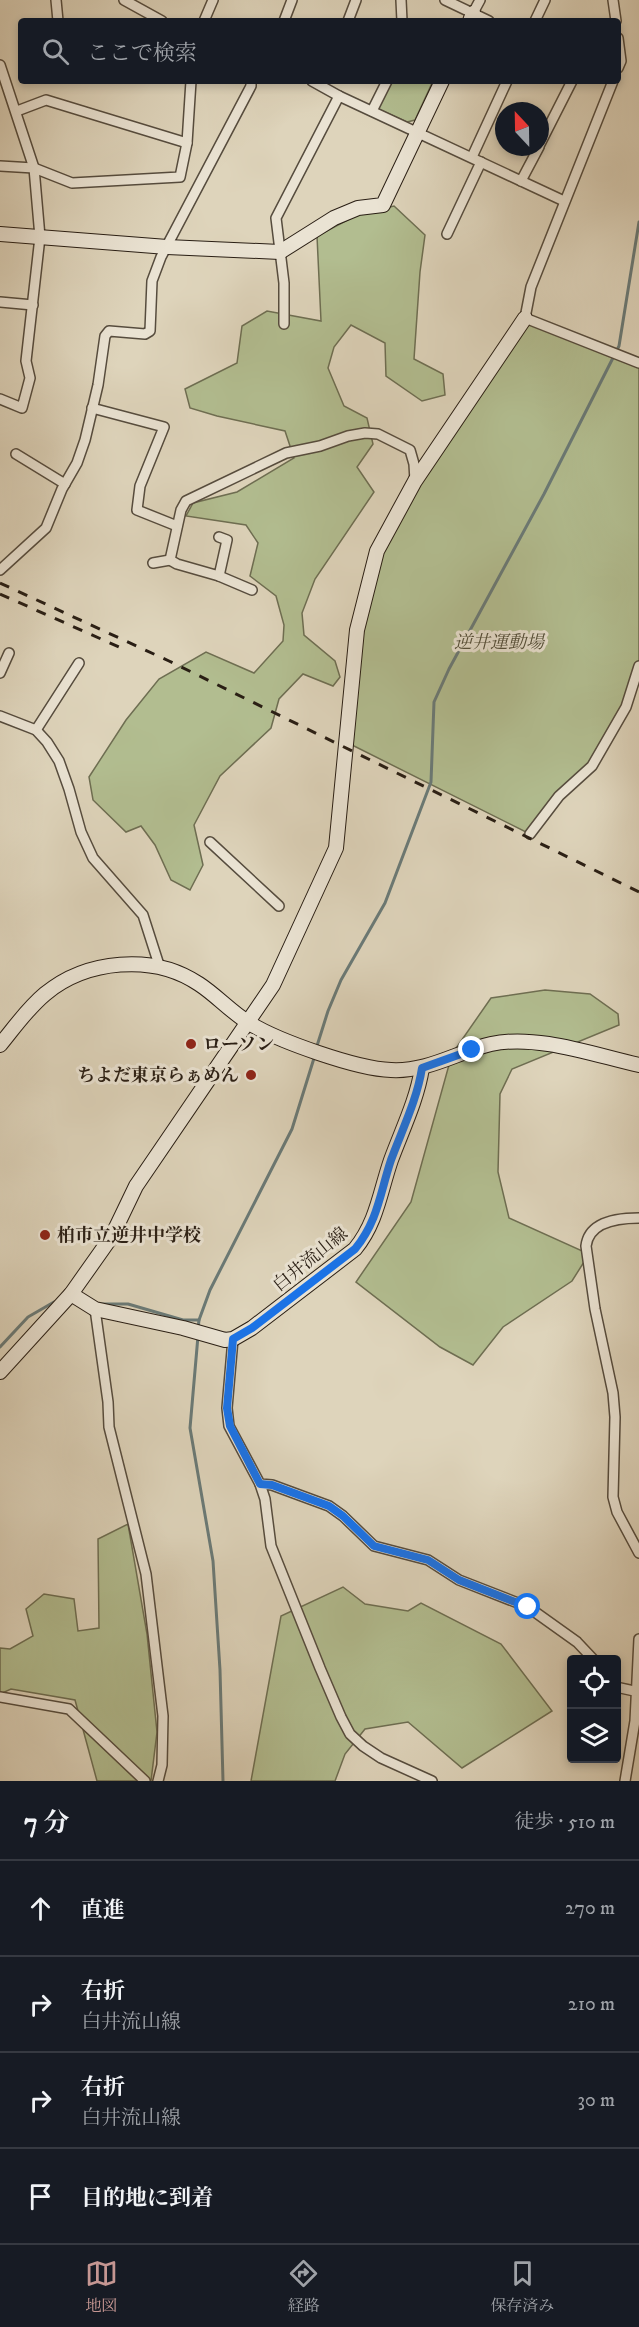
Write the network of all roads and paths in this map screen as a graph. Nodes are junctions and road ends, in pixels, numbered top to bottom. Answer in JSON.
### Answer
{"nodes":[{"id":1,"x":56,"y":0,"type":"edge"},
{"id":2,"x":124,"y":0,"type":"edge"},
{"id":3,"x":213,"y":0,"type":"edge"},
{"id":4,"x":292,"y":0,"type":"edge"},
{"id":5,"x":356,"y":0,"type":"edge"},
{"id":6,"x":401,"y":0,"type":"edge"},
{"id":7,"x":445,"y":0,"type":"edge"},
{"id":8,"x":480,"y":0,"type":"edge"},
{"id":9,"x":545,"y":0,"type":"edge"},
{"id":10,"x":613,"y":0,"type":"edge"},
{"id":11,"x":472,"y":17,"type":"edge"},
{"id":12,"x":57,"y":18,"type":"edge"},
{"id":13,"x":157,"y":18,"type":"edge"},
{"id":14,"x":205,"y":18,"type":"edge"},
{"id":15,"x":285,"y":18,"type":"edge"},
{"id":16,"x":349,"y":18,"type":"edge"},
{"id":17,"x":402,"y":18,"type":"edge"},
{"id":18,"x":536,"y":18,"type":"edge"},
{"id":19,"x":616,"y":18,"type":"edge"},
{"id":20,"x":0,"y":65,"type":"edge"},
{"id":21,"x":191,"y":84,"type":"edge"},
{"id":22,"x":249,"y":84,"type":"edge"},
{"id":23,"x":317,"y":84,"type":"edge"},
{"id":24,"x":386,"y":84,"type":"edge"},
{"id":25,"x":441,"y":84,"type":"edge"},
{"id":26,"x":506,"y":84,"type":"edge"},
{"id":27,"x":570,"y":84,"type":"edge"},
{"id":28,"x":612,"y":84,"type":"edge"},
{"id":29,"x":339,"y":96,"type":"junction"},
{"id":30,"x":16,"y":111,"type":"junction"},
{"id":31,"x":372,"y":111,"type":"junction"},
{"id":32,"x":549,"y":126,"type":"edge"},
{"id":33,"x":417,"y":133,"type":"junction"},
{"id":34,"x":187,"y":143,"type":"junction"},
{"id":35,"x":534,"y":156,"type":"edge"},
{"id":36,"x":472,"y":157,"type":"junction"},
{"id":37,"x":481,"y":162,"type":"junction"},
{"id":38,"x":0,"y":166,"type":"edge"},
{"id":39,"x":34,"y":168,"type":"junction"},
{"id":40,"x":521,"y":181,"type":"junction"},
{"id":41,"x":564,"y":201,"type":"junction"},
{"id":42,"x":0,"y":234,"type":"edge"},
{"id":43,"x":447,"y":234,"type":"dead end"},
{"id":44,"x":40,"y":237,"type":"junction"},
{"id":45,"x":167,"y":247,"type":"junction"},
{"id":46,"x":280,"y":252,"type":"junction"},
{"id":47,"x":0,"y":302,"type":"edge"},
{"id":48,"x":33,"y":305,"type":"junction"},
{"id":49,"x":525,"y":318,"type":"junction"},
{"id":50,"x":284,"y":324,"type":"dead end"},
{"id":51,"x":639,"y":363,"type":"edge"},
{"id":52,"x":0,"y":399,"type":"edge"},
{"id":53,"x":92,"y":408,"type":"junction"},
{"id":54,"x":16,"y":454,"type":"dead end"},
{"id":55,"x":415,"y":481,"type":"junction"},
{"id":56,"x":65,"y":484,"type":"junction"},
{"id":57,"x":177,"y":526,"type":"junction"},
{"id":58,"x":219,"y":537,"type":"dead end"},
{"id":59,"x":170,"y":560,"type":"junction"},
{"id":60,"x":153,"y":563,"type":"dead end"},
{"id":61,"x":0,"y":570,"type":"edge"},
{"id":62,"x":219,"y":576,"type":"junction"},
{"id":63,"x":252,"y":590,"type":"dead end"},
{"id":64,"x":9,"y":653,"type":"dead end"},
{"id":65,"x":79,"y":663,"type":"dead end"},
{"id":66,"x":639,"y":666,"type":"edge"},
{"id":67,"x":0,"y":673,"type":"edge"},
{"id":68,"x":0,"y":716,"type":"edge"},
{"id":69,"x":36,"y":730,"type":"junction"},
{"id":70,"x":530,"y":834,"type":"dead end"},
{"id":71,"x":210,"y":842,"type":"dead end"},
{"id":72,"x":279,"y":906,"type":"dead end"},
{"id":73,"x":160,"y":968,"type":"junction"},
{"id":74,"x":248,"y":1023,"type":"junction"},
{"id":75,"x":0,"y":1045,"type":"edge"},
{"id":76,"x":639,"y":1065,"type":"edge"},
{"id":77,"x":422,"y":1068,"type":"junction"},
{"id":78,"x":639,"y":1218,"type":"edge"},
{"id":79,"x":71,"y":1294,"type":"junction"},
{"id":80,"x":95,"y":1309,"type":"junction"},
{"id":81,"x":233,"y":1339,"type":"junction"},
{"id":82,"x":0,"y":1372,"type":"edge"},
{"id":83,"x":260,"y":1484,"type":"junction"},
{"id":84,"x":639,"y":1553,"type":"edge"},
{"id":85,"x":639,"y":1639,"type":"edge"},
{"id":86,"x":590,"y":1655,"type":"edge"},
{"id":87,"x":621,"y":1688,"type":"edge"},
{"id":88,"x":637,"y":1692,"type":"edge"},
{"id":89,"x":0,"y":1697,"type":"edge"},
{"id":90,"x":145,"y":1781,"type":"edge"},
{"id":91,"x":158,"y":1781,"type":"edge"},
{"id":92,"x":432,"y":1781,"type":"edge"},
{"id":93,"x":625,"y":1781,"type":"edge"}],
"edges":[{"from":1,"to":12,"type":"street"},
{"from":2,"to":13,"type":"street"},
{"from":3,"to":14,"type":"street"},
{"from":4,"to":15,"type":"street"},
{"from":5,"to":16,"type":"street"},
{"from":6,"to":17,"type":"street"},
{"from":7,"to":11,"type":"street"},
{"from":8,"to":11,"type":"street"},
{"from":9,"to":18,"type":"street"},
{"from":10,"to":19,"type":"street"},
{"from":20,"to":30,"type":"street"},
{"from":21,"to":34,"type":"street"},
{"from":22,"to":45,"type":"street"},
{"from":23,"to":29,"type":"street"},
{"from":24,"to":31,"type":"street"},
{"from":25,"to":33,"type":"street"},
{"from":26,"to":36,"type":"street"},
{"from":27,"to":32,"type":"street"},
{"from":28,"to":41,"type":"street"},
{"from":29,"to":31,"type":"street"},
{"from":29,"to":46,"type":"street"},
{"from":30,"to":34,"type":"street"},
{"from":30,"to":39,"type":"street"},
{"from":31,"to":33,"type":"street"},
{"from":33,"to":36,"type":"street"},
{"from":33,"to":46,"type":"street"},
{"from":34,"to":39,"type":"street"},
{"from":35,"to":40,"type":"street"},
{"from":36,"to":37,"type":"street"},
{"from":37,"to":40,"type":"street"},
{"from":37,"to":43,"type":"street"},
{"from":38,"to":39,"type":"street"},
{"from":39,"to":44,"type":"street"},
{"from":40,"to":41,"type":"street"},
{"from":41,"to":49,"type":"street"},
{"from":42,"to":44,"type":"street"},
{"from":44,"to":45,"type":"street"},
{"from":44,"to":48,"type":"street"},
{"from":45,"to":46,"type":"street"},
{"from":45,"to":53,"type":"street"},
{"from":46,"to":50,"type":"street"},
{"from":47,"to":48,"type":"street"},
{"from":48,"to":52,"type":"street"},
{"from":49,"to":51,"type":"street"},
{"from":49,"to":55,"type":"street"},
{"from":53,"to":56,"type":"street"},
{"from":53,"to":57,"type":"street"},
{"from":54,"to":56,"type":"street"},
{"from":55,"to":57,"type":"street"},
{"from":55,"to":74,"type":"street"},
{"from":56,"to":61,"type":"street"},
{"from":57,"to":59,"type":"street"},
{"from":58,"to":62,"type":"street"},
{"from":59,"to":60,"type":"street"},
{"from":59,"to":62,"type":"street"},
{"from":62,"to":63,"type":"street"},
{"from":64,"to":67,"type":"street"},
{"from":65,"to":69,"type":"street"},
{"from":66,"to":70,"type":"street"},
{"from":68,"to":69,"type":"street"},
{"from":69,"to":73,"type":"street"},
{"from":71,"to":72,"type":"street"},
{"from":73,"to":74,"type":"street"},
{"from":73,"to":75,"type":"street"},
{"from":74,"to":77,"type":"street"},
{"from":74,"to":79,"type":"street"},
{"from":76,"to":77,"type":"street"},
{"from":77,"to":81,"type":"street","name":"白井流山線"},
{"from":78,"to":84,"type":"street"},
{"from":79,"to":80,"type":"street"},
{"from":79,"to":82,"type":"street"},
{"from":80,"to":81,"type":"street"},
{"from":80,"to":91,"type":"street"},
{"from":81,"to":83,"type":"street"},
{"from":83,"to":86,"type":"street"},
{"from":83,"to":92,"type":"street"},
{"from":85,"to":88,"type":"street"},
{"from":87,"to":88,"type":"street"},
{"from":88,"to":93,"type":"street"},
{"from":89,"to":90,"type":"street"}]}
